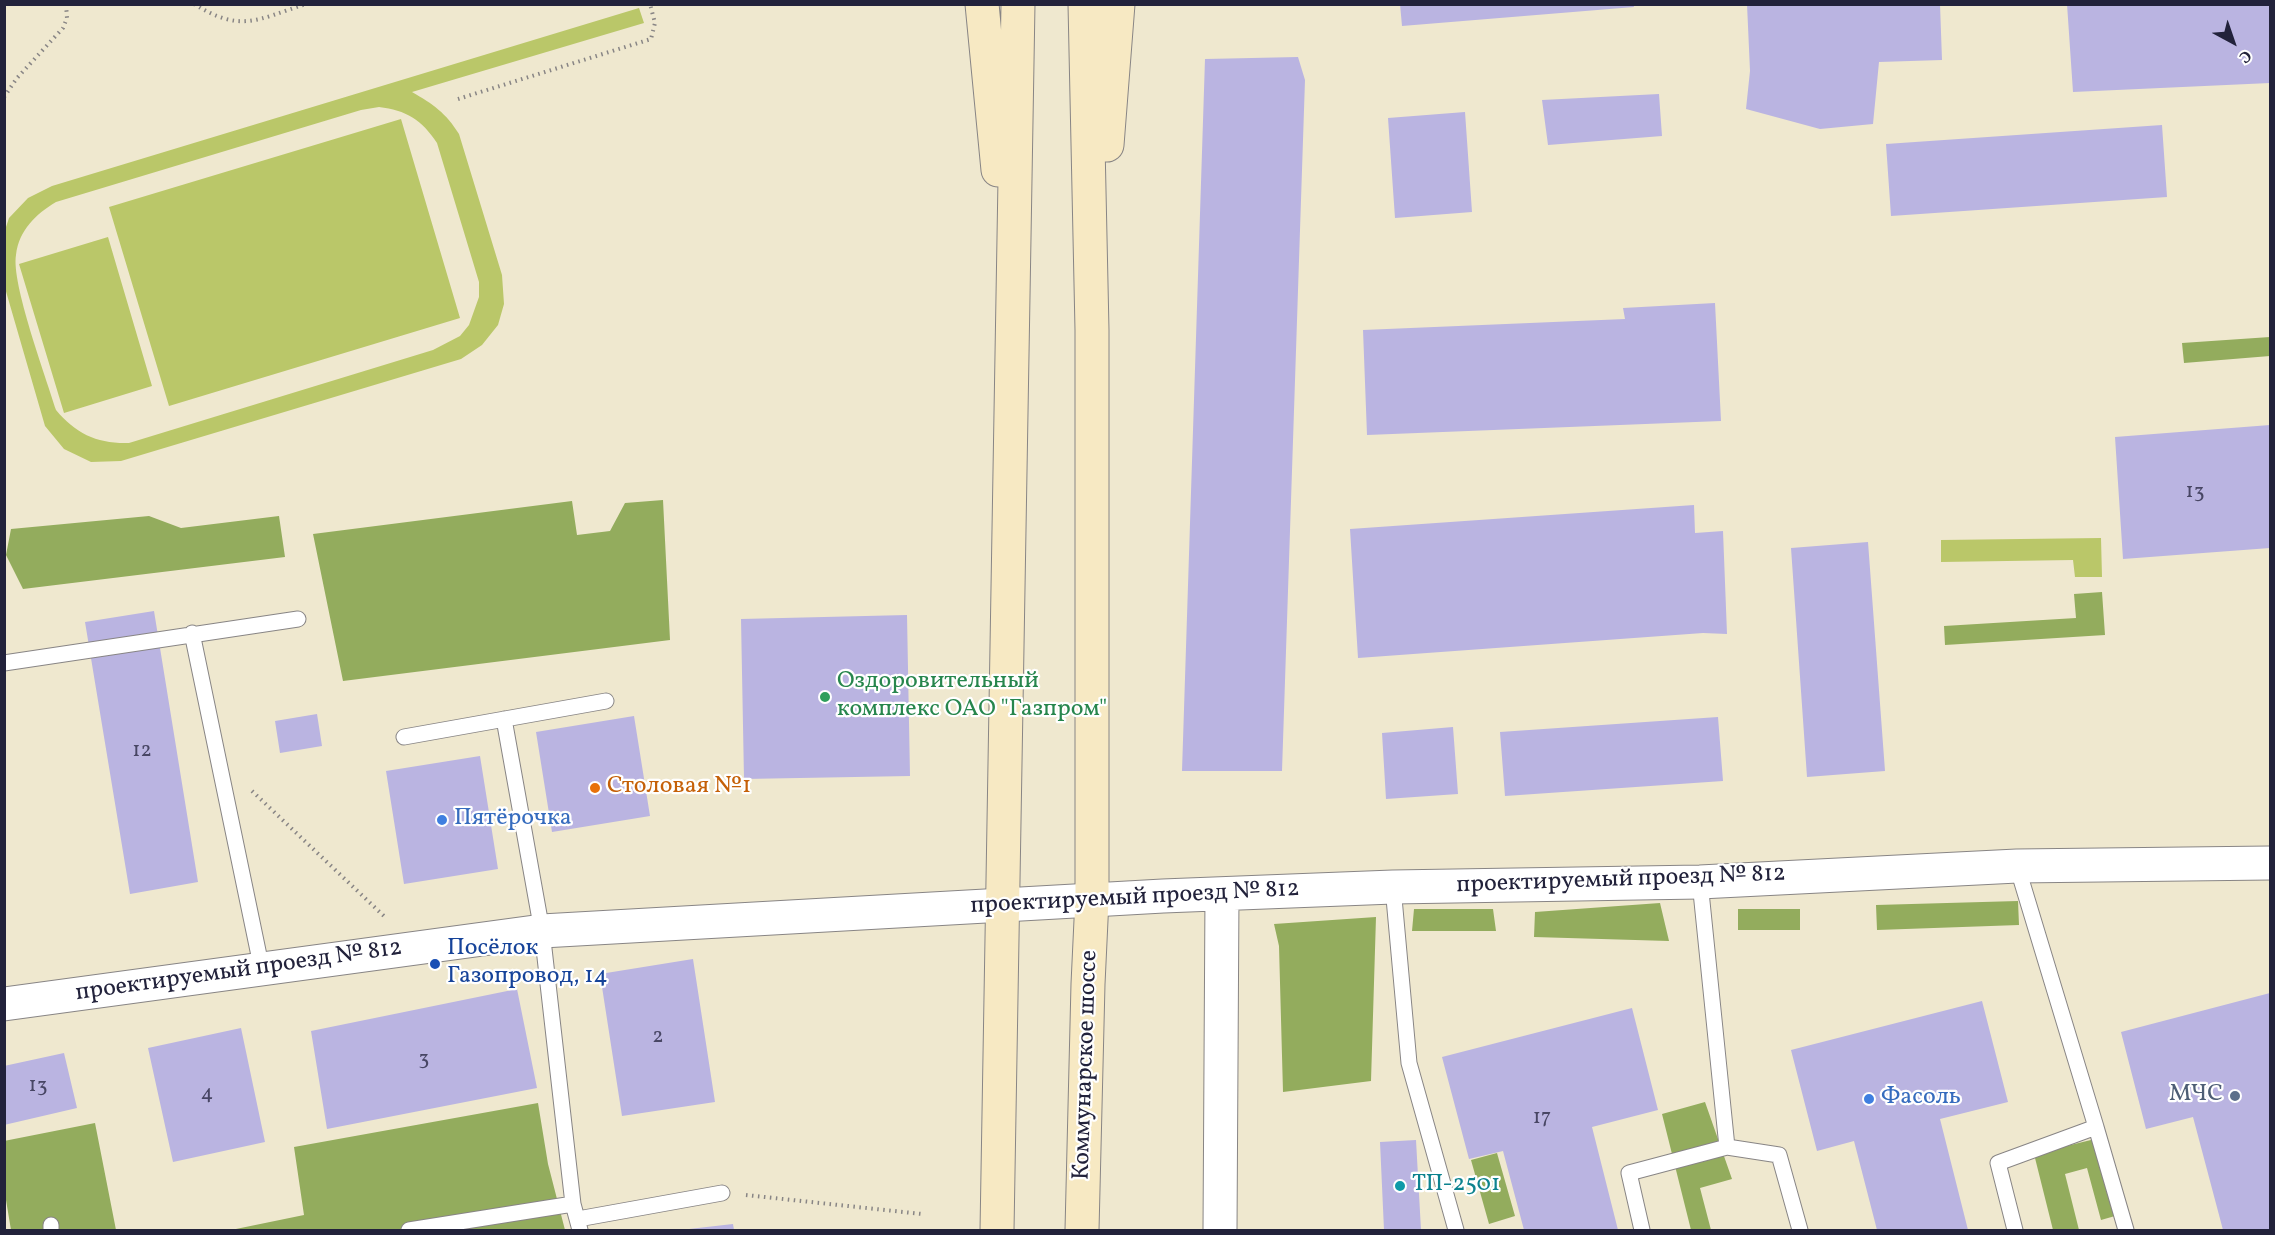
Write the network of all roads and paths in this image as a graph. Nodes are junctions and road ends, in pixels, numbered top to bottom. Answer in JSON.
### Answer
{"nodes":[{"id":1,"x":66,"y":4,"type":"edge"},
{"id":2,"x":194,"y":4,"type":"edge"},
{"id":3,"x":306,"y":4,"type":"edge"},
{"id":4,"x":650,"y":4,"type":"edge"},
{"id":5,"x":982,"y":4,"type":"edge"},
{"id":6,"x":1018,"y":4,"type":"edge"},
{"id":7,"x":1085,"y":4,"type":"edge"},
{"id":8,"x":1118,"y":4,"type":"edge"},
{"id":9,"x":4,"y":98,"type":"edge"},
{"id":10,"x":458,"y":99,"type":"dead end"},
{"id":11,"x":1092,"y":330,"type":"junction"},
{"id":12,"x":1013,"y":334,"type":"junction"},
{"id":13,"x":298,"y":618,"type":"dead end"},
{"id":14,"x":192,"y":633,"type":"junction"},
{"id":15,"x":4,"y":663,"type":"edge"},
{"id":16,"x":606,"y":701,"type":"dead end"},
{"id":17,"x":504,"y":719,"type":"junction"},
{"id":18,"x":404,"y":737,"type":"dead end"},
{"id":19,"x":221,"y":762,"type":"junction"},
{"id":20,"x":2271,"y":863,"type":"edge"},
{"id":21,"x":2017,"y":866,"type":"junction"},
{"id":22,"x":1700,"y":882,"type":"junction"},
{"id":23,"x":1393,"y":887,"type":"junction"},
{"id":24,"x":1222,"y":894,"type":"junction"},
{"id":25,"x":1092,"y":899,"type":"junction"},
{"id":26,"x":1004,"y":905,"type":"junction"},
{"id":27,"x":388,"y":920,"type":"dead end"},
{"id":28,"x":542,"y":931,"type":"junction"},
{"id":29,"x":262,"y":970,"type":"junction"},
{"id":30,"x":4,"y":1004,"type":"edge"},
{"id":31,"x":2096,"y":1127,"type":"junction"},
{"id":32,"x":1727,"y":1147,"type":"junction"},
{"id":33,"x":722,"y":1193,"type":"joint"},
{"id":34,"x":573,"y":1204,"type":"junction"},
{"id":35,"x":922,"y":1214,"type":"dead end"},
{"id":36,"x":579,"y":1225,"type":"edge"},
{"id":37,"x":409,"y":1230,"type":"edge"},
{"id":38,"x":998,"y":1230,"type":"edge"},
{"id":39,"x":1082,"y":1230,"type":"edge"},
{"id":40,"x":1220,"y":1230,"type":"edge"},
{"id":41,"x":1456,"y":1230,"type":"edge"},
{"id":42,"x":1642,"y":1230,"type":"edge"},
{"id":43,"x":1800,"y":1230,"type":"edge"},
{"id":44,"x":2014,"y":1230,"type":"edge"},
{"id":45,"x":2126,"y":1230,"type":"edge"}],
"edges":[{"from":1,"to":9,"type":"path"},
{"from":2,"to":3,"type":"path"},
{"from":4,"to":10,"type":"path"},
{"from":5,"to":12,"type":"main road"},
{"from":6,"to":12,"type":"main road"},
{"from":7,"to":11,"type":"main road"},
{"from":8,"to":11,"type":"main road"},
{"from":11,"to":25,"type":"main road","name":"Коммунарское шоссе"},
{"from":12,"to":26,"type":"main road"},
{"from":13,"to":14,"type":"lane"},
{"from":14,"to":15,"type":"lane"},
{"from":14,"to":19,"type":"lane"},
{"from":16,"to":17,"type":"lane"},
{"from":17,"to":18,"type":"lane"},
{"from":17,"to":28,"type":"lane"},
{"from":19,"to":27,"type":"path"},
{"from":19,"to":29,"type":"lane"},
{"from":20,"to":21,"type":"street","name":"проектируемый проезд № 812"},
{"from":21,"to":22,"type":"street","name":"проектируемый проезд № 812"},
{"from":21,"to":31,"type":"lane"},
{"from":22,"to":23,"type":"street","name":"проектируемый проезд № 812"},
{"from":22,"to":32,"type":"lane"},
{"from":23,"to":24,"type":"street","name":"проектируемый проезд № 812"},
{"from":23,"to":41,"type":"lane"},
{"from":24,"to":25,"type":"street","name":"проектируемый проезд № 812"},
{"from":24,"to":40,"type":"street"},
{"from":25,"to":26,"type":"street","name":"проектируемый проезд № 812"},
{"from":25,"to":39,"type":"main road","name":"Коммунарское шоссе"},
{"from":26,"to":28,"type":"street","name":"проектируемый проезд № 812"},
{"from":26,"to":38,"type":"main road"},
{"from":28,"to":29,"type":"street","name":"проектируемый проезд № 812"},
{"from":28,"to":34,"type":"lane"},
{"from":29,"to":30,"type":"street","name":"проектируемый проезд № 812"},
{"from":31,"to":44,"type":"lane"},
{"from":31,"to":45,"type":"lane"},
{"from":32,"to":42,"type":"lane"},
{"from":32,"to":43,"type":"lane"},
{"from":33,"to":35,"type":"path"},
{"from":33,"to":36,"type":"lane"},
{"from":34,"to":36,"type":"lane"},
{"from":34,"to":37,"type":"lane"}]}
